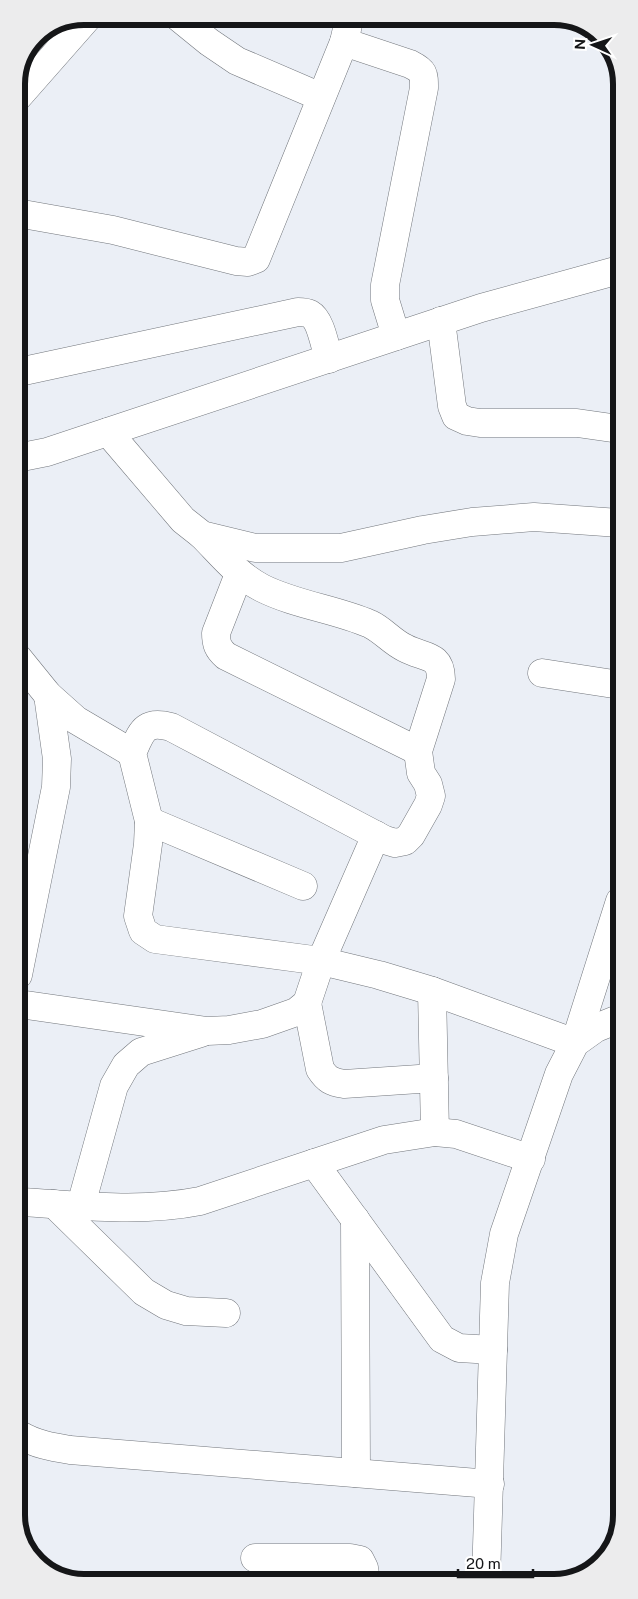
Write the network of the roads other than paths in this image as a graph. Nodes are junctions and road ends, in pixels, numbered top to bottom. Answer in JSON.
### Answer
{"nodes":[{"id":1,"x":188,"y":25,"type":"edge"},
{"id":2,"x":348,"y":25,"type":"edge"},
{"id":3,"x":80,"y":26,"type":"edge"},
{"id":4,"x":344,"y":42,"type":"junction"},
{"id":5,"x":25,"y":89,"type":"edge"},
{"id":6,"x":321,"y":96,"type":"junction"},
{"id":7,"x":25,"y":214,"type":"edge"},
{"id":8,"x":613,"y":272,"type":"edge"},
{"id":9,"x":441,"y":321,"type":"junction"},
{"id":10,"x":396,"y":336,"type":"junction"},
{"id":11,"x":329,"y":359,"type":"junction"},
{"id":12,"x":25,"y":371,"type":"edge"},
{"id":13,"x":613,"y":427,"type":"edge"},
{"id":14,"x":108,"y":432,"type":"junction"},
{"id":15,"x":25,"y":456,"type":"edge"},
{"id":16,"x":613,"y":523,"type":"edge"},
{"id":17,"x":202,"y":534,"type":"junction"},
{"id":18,"x":239,"y":574,"type":"junction"},
{"id":19,"x":25,"y":667,"type":"edge"},
{"id":20,"x":542,"y":672,"type":"dead end"},
{"id":21,"x":613,"y":684,"type":"edge"},
{"id":22,"x":48,"y":695,"type":"junction"},
{"id":23,"x":418,"y":751,"type":"junction"},
{"id":24,"x":132,"y":753,"type":"junction"},
{"id":25,"x":149,"y":821,"type":"junction"},
{"id":26,"x":376,"y":835,"type":"junction"},
{"id":27,"x":303,"y":886,"type":"dead end"},
{"id":28,"x":25,"y":911,"type":"edge"},
{"id":29,"x":613,"y":923,"type":"edge"},
{"id":30,"x":321,"y":961,"type":"junction"},
{"id":31,"x":432,"y":991,"type":"junction"},
{"id":32,"x":307,"y":1003,"type":"junction"},
{"id":33,"x":25,"y":1005,"type":"edge"},
{"id":34,"x":613,"y":1021,"type":"edge"},
{"id":35,"x":207,"y":1030,"type":"junction"},
{"id":36,"x":575,"y":1043,"type":"junction"},
{"id":37,"x":434,"y":1078,"type":"junction"},
{"id":38,"x":435,"y":1132,"type":"junction"},
{"id":39,"x":531,"y":1159,"type":"junction"},
{"id":40,"x":314,"y":1163,"type":"junction"},
{"id":41,"x":25,"y":1202,"type":"edge"},
{"id":42,"x":54,"y":1204,"type":"junction"},
{"id":43,"x":81,"y":1205,"type":"junction"},
{"id":44,"x":355,"y":1219,"type":"junction"},
{"id":45,"x":226,"y":1313,"type":"dead end"},
{"id":46,"x":493,"y":1350,"type":"junction"},
{"id":47,"x":25,"y":1438,"type":"edge"},
{"id":48,"x":356,"y":1473,"type":"junction"},
{"id":49,"x":490,"y":1484,"type":"junction"},
{"id":50,"x":255,"y":1558,"type":"dead end"},
{"id":51,"x":365,"y":1574,"type":"edge"},
{"id":52,"x":486,"y":1574,"type":"edge"}],
"edges":[{"from":1,"to":6,"type":"street"},
{"from":2,"to":4,"type":"street"},
{"from":3,"to":5,"type":"street"},
{"from":4,"to":6,"type":"street"},
{"from":4,"to":10,"type":"street"},
{"from":6,"to":7,"type":"street"},
{"from":8,"to":9,"type":"street"},
{"from":9,"to":10,"type":"street"},
{"from":9,"to":13,"type":"street"},
{"from":10,"to":11,"type":"street"},
{"from":11,"to":12,"type":"street"},
{"from":11,"to":14,"type":"street"},
{"from":14,"to":15,"type":"street"},
{"from":14,"to":17,"type":"street"},
{"from":16,"to":17,"type":"street"},
{"from":17,"to":18,"type":"street"},
{"from":18,"to":23,"type":"street"},
{"from":18,"to":23,"type":"street"},
{"from":19,"to":22,"type":"street"},
{"from":20,"to":21,"type":"street"},
{"from":22,"to":24,"type":"street"},
{"from":22,"to":28,"type":"street"},
{"from":23,"to":26,"type":"street"},
{"from":24,"to":25,"type":"street"},
{"from":24,"to":26,"type":"street"},
{"from":25,"to":27,"type":"street"},
{"from":25,"to":30,"type":"street"},
{"from":26,"to":30,"type":"street"},
{"from":29,"to":36,"type":"street"},
{"from":30,"to":31,"type":"street"},
{"from":30,"to":32,"type":"street"},
{"from":31,"to":36,"type":"street"},
{"from":31,"to":37,"type":"street"},
{"from":32,"to":35,"type":"street"},
{"from":32,"to":37,"type":"street"},
{"from":33,"to":35,"type":"street"},
{"from":34,"to":36,"type":"street"},
{"from":35,"to":43,"type":"street"},
{"from":36,"to":39,"type":"street"},
{"from":37,"to":38,"type":"street"},
{"from":38,"to":39,"type":"street"},
{"from":38,"to":40,"type":"street"},
{"from":39,"to":46,"type":"street"},
{"from":40,"to":43,"type":"street"},
{"from":40,"to":44,"type":"street"},
{"from":41,"to":42,"type":"street"},
{"from":42,"to":43,"type":"street"},
{"from":42,"to":45,"type":"street"},
{"from":44,"to":46,"type":"street"},
{"from":44,"to":48,"type":"street"},
{"from":46,"to":49,"type":"street"},
{"from":47,"to":48,"type":"street"},
{"from":48,"to":49,"type":"street"},
{"from":49,"to":52,"type":"street"},
{"from":50,"to":51,"type":"street"}]}
